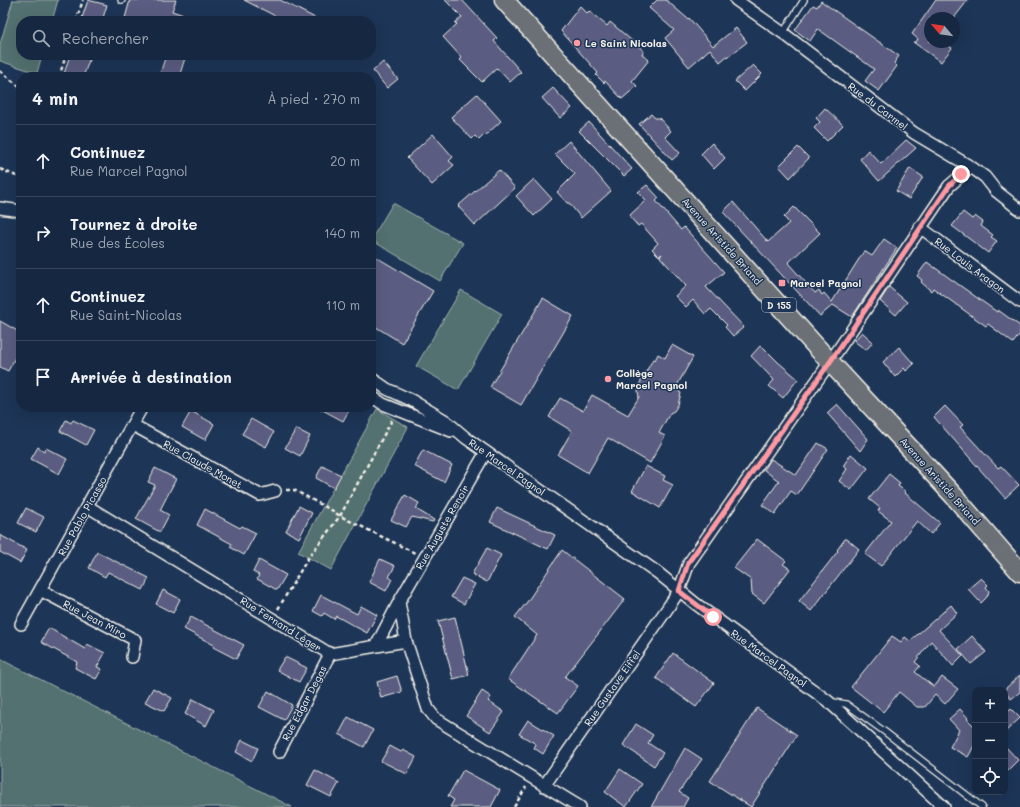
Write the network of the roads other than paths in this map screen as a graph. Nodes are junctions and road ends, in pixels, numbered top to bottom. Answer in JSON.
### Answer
{"nodes":[{"id":1,"x":504,"y":0,"type":"edge"},
{"id":2,"x":736,"y":0,"type":"edge"},
{"id":3,"x":804,"y":0,"type":"edge"},
{"id":4,"x":783,"y":33,"type":"junction"},
{"id":5,"x":971,"y":166,"type":"junction"},
{"id":6,"x":0,"y":208,"type":"edge"},
{"id":7,"x":16,"y":210,"type":"edge"},
{"id":8,"x":1020,"y":210,"type":"edge"},
{"id":9,"x":920,"y":227,"type":"junction"},
{"id":10,"x":1020,"y":302,"type":"edge"},
{"id":11,"x":830,"y":362,"type":"junction"},
{"id":12,"x":376,"y":381,"type":"edge"},
{"id":13,"x":376,"y":399,"type":"edge"},
{"id":14,"x":140,"y":412,"type":"edge"},
{"id":15,"x":133,"y":425,"type":"junction"},
{"id":16,"x":466,"y":438,"type":"junction"},
{"id":17,"x":486,"y":452,"type":"junction"},
{"id":18,"x":275,"y":491,"type":"road end"},
{"id":19,"x":87,"y":506,"type":"junction"},
{"id":20,"x":1020,"y":572,"type":"edge"},
{"id":21,"x":40,"y":590,"type":"junction"},
{"id":22,"x":679,"y":591,"type":"junction"},
{"id":23,"x":399,"y":602,"type":"junction"},
{"id":24,"x":21,"y":624,"type":"dead end"},
{"id":25,"x":406,"y":641,"type":"junction"},
{"id":26,"x":376,"y":646,"type":"junction"},
{"id":27,"x":330,"y":654,"type":"junction"},
{"id":28,"x":132,"y":657,"type":"dead end"},
{"id":29,"x":829,"y":702,"type":"junction"},
{"id":30,"x":279,"y":752,"type":"dead end"},
{"id":31,"x":544,"y":786,"type":"junction"},
{"id":32,"x":939,"y":805,"type":"edge"},
{"id":33,"x":580,"y":807,"type":"edge"},
{"id":34,"x":982,"y":807,"type":"edge"}],
"edges":[{"from":1,"to":11,"type":"main road","name":"Avenue Aristide Briand","number":"D 155"},
{"from":2,"to":4,"type":"street","name":"Rue du Carmel"},
{"from":3,"to":4,"type":"lane"},
{"from":4,"to":5,"type":"street","name":"Rue du Carmel"},
{"from":5,"to":8,"type":"street","name":"Rue du Carmel"},
{"from":5,"to":9,"type":"street","name":"Rue Gustave Eiffel"},
{"from":6,"to":7,"type":"street"},
{"from":9,"to":10,"type":"street","name":"Rue Louis Aragon"},
{"from":9,"to":11,"type":"street","name":"Rue Gustave Eiffel"},
{"from":11,"to":20,"type":"main road","name":"Avenue Aristide Briand","number":"D 155"},
{"from":11,"to":22,"type":"street","name":"Rue Gustave Eiffel"},
{"from":12,"to":16,"type":"street","name":"Rue Marcel Pagnol"},
{"from":13,"to":16,"type":"street","name":"Rue Marcel Pagnol"},
{"from":14,"to":15,"type":"street","name":"Rue Pablo Picasso"},
{"from":15,"to":18,"type":"street","name":"Rue Claude Monet"},
{"from":15,"to":19,"type":"street","name":"Rue Pablo Picasso"},
{"from":16,"to":17,"type":"street","name":"Rue Marcel Pagnol"},
{"from":17,"to":22,"type":"street","name":"Rue Marcel Pagnol"},
{"from":17,"to":23,"type":"street","name":"Rue Auguste Renoir"},
{"from":19,"to":21,"type":"street","name":"Rue Pablo Picasso"},
{"from":19,"to":27,"type":"street","name":"Rue Fernand Léger"},
{"from":21,"to":24,"type":"street","name":"Rue Pablo Picasso"},
{"from":21,"to":28,"type":"street","name":"Rue Jean Miro"},
{"from":22,"to":29,"type":"street","name":"Rue Marcel Pagnol"},
{"from":22,"to":31,"type":"street","name":"Rue Gustave Eiffel"},
{"from":23,"to":25,"type":"street"},
{"from":23,"to":26,"type":"street","name":"Rue Auguste Renoir"},
{"from":25,"to":26,"type":"street","name":"Rue Fernand Léger"},
{"from":25,"to":31,"type":"street"},
{"from":26,"to":27,"type":"street","name":"Rue Fernand Léger"},
{"from":27,"to":30,"type":"street","name":"Rue Edgar Degas"},
{"from":29,"to":32,"type":"street","name":"Rue Marcel Pagnol"},
{"from":29,"to":34,"type":"lane"},
{"from":31,"to":33,"type":"street"}]}
